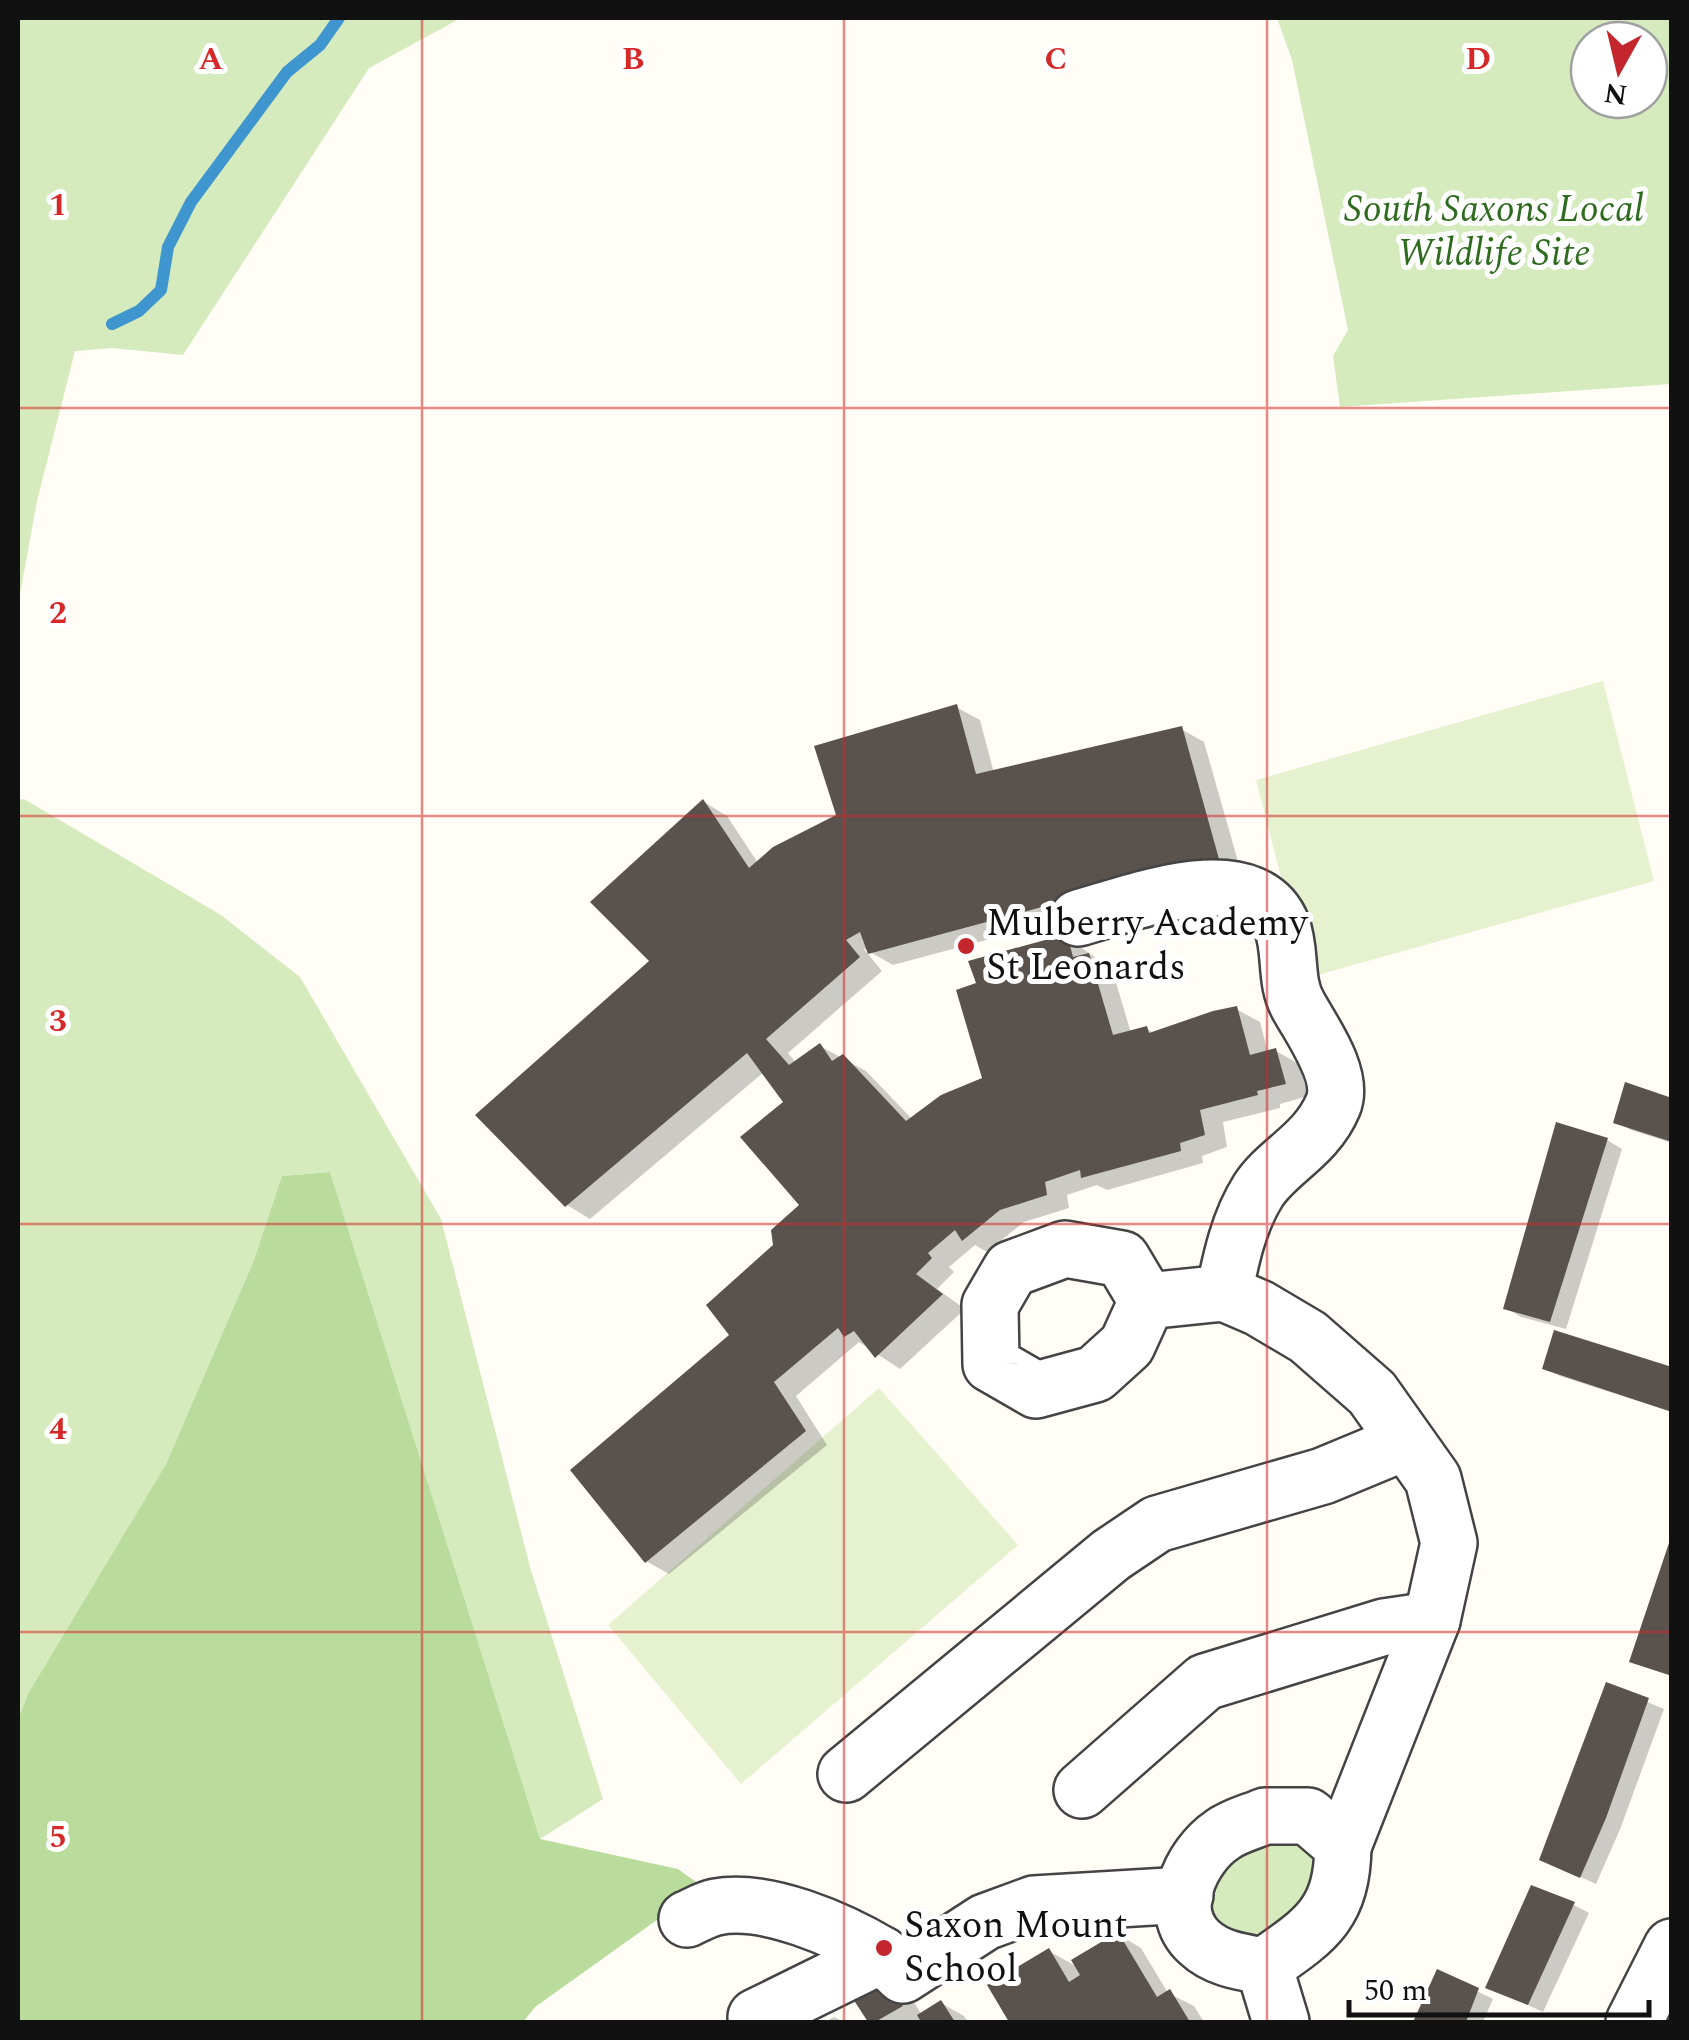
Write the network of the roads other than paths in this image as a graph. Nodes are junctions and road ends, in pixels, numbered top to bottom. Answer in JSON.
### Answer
{"nodes":[{"id":1,"x":1078,"y":918,"type":"dead end"},
{"id":2,"x":1224,"y":1293,"type":"junction"},
{"id":3,"x":1147,"y":1300,"type":"dead end"},
{"id":4,"x":1406,"y":1442,"type":"junction"},
{"id":5,"x":1432,"y":1620,"type":"junction"},
{"id":6,"x":846,"y":1774,"type":"dead end"},
{"id":7,"x":1082,"y":1790,"type":"dead end"},
{"id":8,"x":1343,"y":1846,"type":"junction"},
{"id":9,"x":1185,"y":1895,"type":"junction"},
{"id":10,"x":687,"y":1920,"type":"dead end"},
{"id":11,"x":1672,"y":1947,"type":"edge"},
{"id":12,"x":882,"y":1955,"type":"junction"},
{"id":13,"x":1264,"y":1966,"type":"junction"},
{"id":14,"x":756,"y":2016,"type":"dead end"},
{"id":15,"x":1281,"y":2022,"type":"edge"},
{"id":16,"x":1634,"y":2022,"type":"edge"}],
"edges":[{"from":1,"to":2,"type":"street"},
{"from":2,"to":3,"type":"street"},
{"from":2,"to":4,"type":"street"},
{"from":4,"to":5,"type":"street"},
{"from":4,"to":6,"type":"street"},
{"from":5,"to":7,"type":"street"},
{"from":5,"to":8,"type":"street"},
{"from":8,"to":9,"type":"street"},
{"from":8,"to":13,"type":"street"},
{"from":9,"to":12,"type":"street"},
{"from":9,"to":13,"type":"street"},
{"from":10,"to":12,"type":"street"},
{"from":11,"to":16,"type":"street"},
{"from":12,"to":14,"type":"street"},
{"from":13,"to":15,"type":"street"}]}
